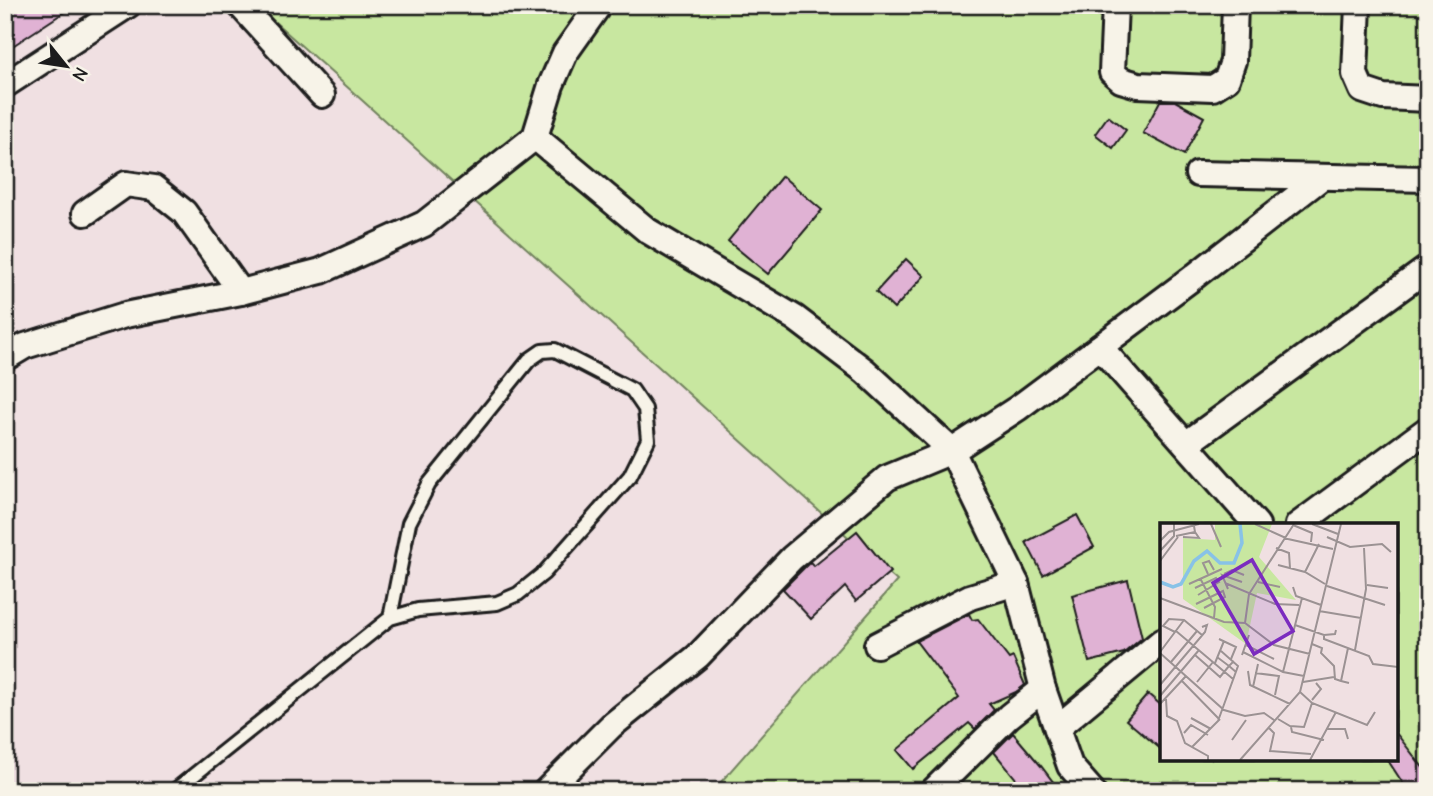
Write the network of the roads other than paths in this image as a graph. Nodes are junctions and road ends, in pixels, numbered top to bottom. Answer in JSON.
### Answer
{"nodes":[{"id":1,"x":128,"y":5,"type":"edge"},
{"id":2,"x":240,"y":5,"type":"edge"},
{"id":3,"x":599,"y":5,"type":"edge"},
{"id":4,"x":1115,"y":5,"type":"edge"},
{"id":5,"x":1235,"y":5,"type":"edge"},
{"id":6,"x":1358,"y":5,"type":"edge"},
{"id":7,"x":5,"y":85,"type":"edge"},
{"id":8,"x":322,"y":94,"type":"dead end"},
{"id":9,"x":1428,"y":99,"type":"edge"},
{"id":10,"x":535,"y":137,"type":"junction"},
{"id":11,"x":1198,"y":174,"type":"dead end"},
{"id":12,"x":1322,"y":177,"type":"junction"},
{"id":13,"x":1428,"y":180,"type":"edge"},
{"id":14,"x":85,"y":213,"type":"dead end"},
{"id":15,"x":1428,"y":268,"type":"edge"},
{"id":16,"x":241,"y":292,"type":"junction"},
{"id":17,"x":1100,"y":347,"type":"junction"},
{"id":18,"x":5,"y":358,"type":"edge"},
{"id":19,"x":1428,"y":429,"type":"edge"},
{"id":20,"x":1186,"y":444,"type":"junction"},
{"id":21,"x":952,"y":451,"type":"junction"},
{"id":22,"x":1254,"y":523,"type":"edge"},
{"id":23,"x":1301,"y":523,"type":"edge"},
{"id":24,"x":1016,"y":583,"type":"junction"},
{"id":25,"x":390,"y":618,"type":"junction"},
{"id":26,"x":1160,"y":643,"type":"edge"},
{"id":27,"x":877,"y":645,"type":"dead end"},
{"id":28,"x":1043,"y":689,"type":"junction"},
{"id":29,"x":1057,"y":728,"type":"junction"},
{"id":30,"x":174,"y":791,"type":"edge"},
{"id":31,"x":547,"y":791,"type":"edge"},
{"id":32,"x":933,"y":791,"type":"edge"},
{"id":33,"x":1091,"y":791,"type":"edge"}],
"edges":[{"from":1,"to":7,"type":"street"},
{"from":2,"to":8,"type":"street"},
{"from":3,"to":10,"type":"street"},
{"from":4,"to":5,"type":"street"},
{"from":6,"to":9,"type":"street"},
{"from":10,"to":16,"type":"street"},
{"from":10,"to":21,"type":"street"},
{"from":11,"to":12,"type":"street"},
{"from":12,"to":13,"type":"street"},
{"from":12,"to":17,"type":"street"},
{"from":14,"to":16,"type":"street"},
{"from":15,"to":20,"type":"street"},
{"from":16,"to":18,"type":"street"},
{"from":17,"to":20,"type":"street"},
{"from":17,"to":21,"type":"street"},
{"from":19,"to":23,"type":"street"},
{"from":20,"to":22,"type":"street"},
{"from":21,"to":24,"type":"street"},
{"from":21,"to":31,"type":"street"},
{"from":24,"to":27,"type":"street"},
{"from":24,"to":28,"type":"street"},
{"from":25,"to":25,"type":"lane"},
{"from":25,"to":30,"type":"lane"},
{"from":26,"to":29,"type":"street"},
{"from":28,"to":29,"type":"street"},
{"from":28,"to":32,"type":"street"},
{"from":29,"to":33,"type":"street"}]}
